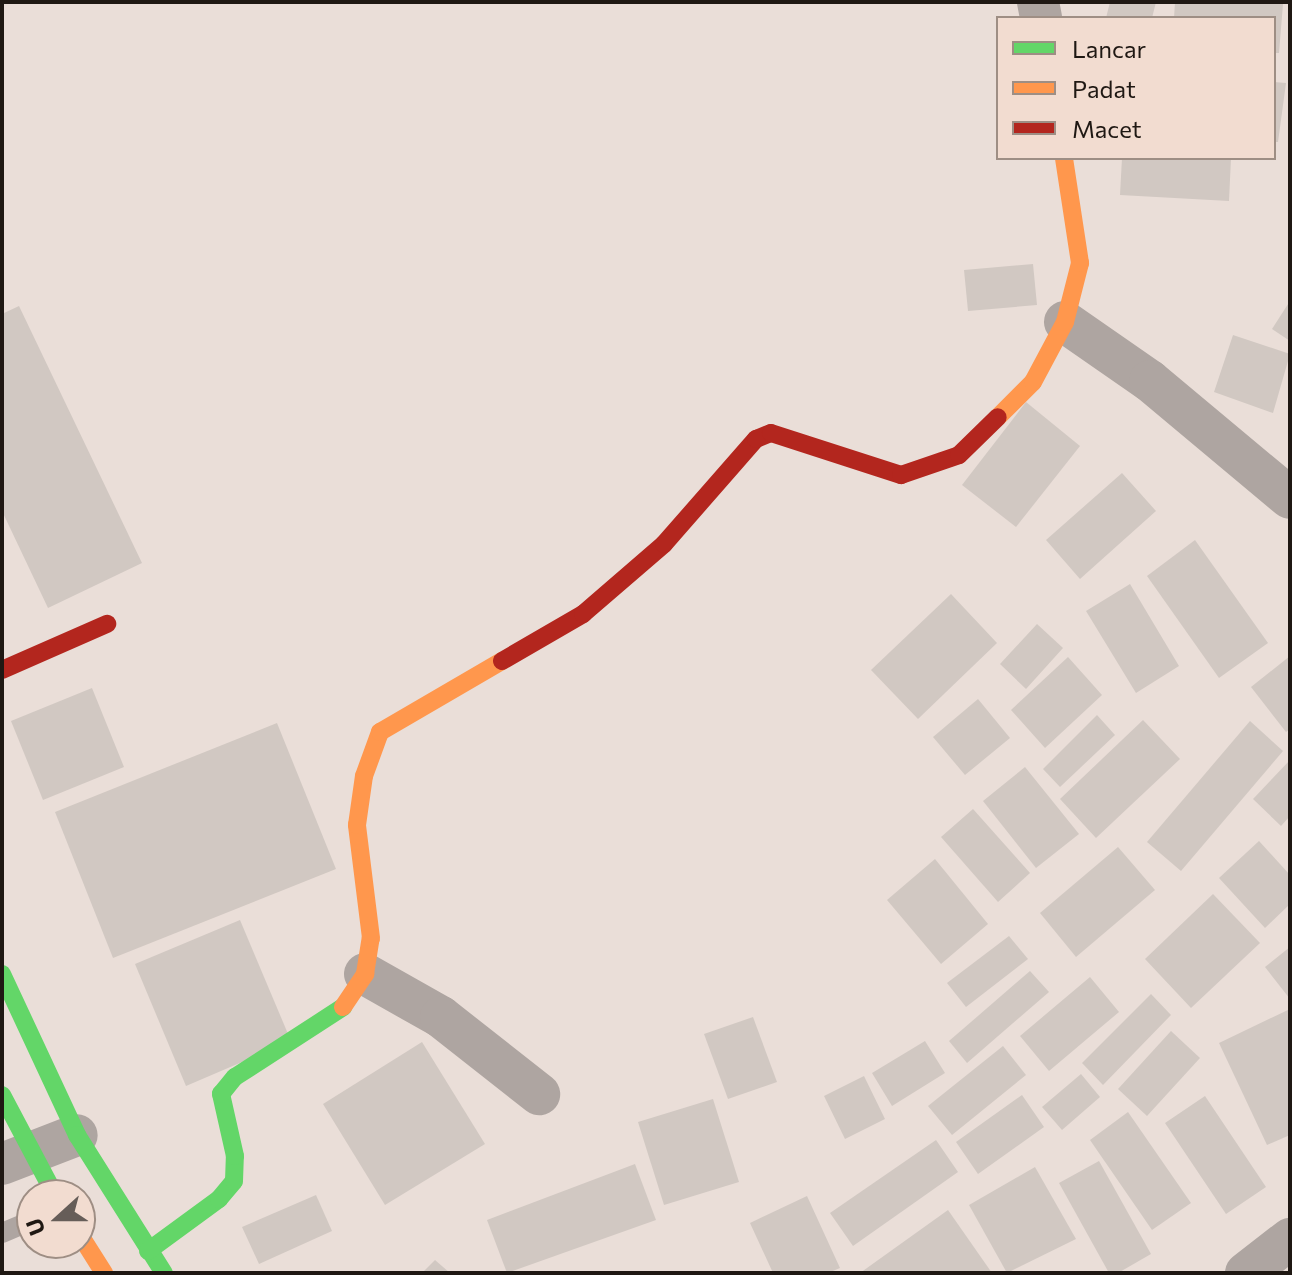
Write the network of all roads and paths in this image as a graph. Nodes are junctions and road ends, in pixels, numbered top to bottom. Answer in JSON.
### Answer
{"nodes":[{"id":1,"x":1064,"y":160,"type":"edge"},
{"id":2,"x":1065,"y":322,"type":"junction"},
{"id":3,"x":1290,"y":498,"type":"edge"},
{"id":4,"x":107,"y":624,"type":"dead end"},
{"id":5,"x":2,"y":670,"type":"edge"},
{"id":6,"x":2,"y":974,"type":"edge"},
{"id":7,"x":365,"y":974,"type":"junction"},
{"id":8,"x":539,"y":1094,"type":"dead end"},
{"id":9,"x":2,"y":1095,"type":"edge"},
{"id":10,"x":77,"y":1135,"type":"junction"},
{"id":11,"x":16,"y":1159,"type":"edge"},
{"id":12,"x":38,"y":1179,"type":"edge"},
{"id":13,"x":1290,"y":1239,"type":"edge"},
{"id":14,"x":148,"y":1251,"type":"junction"},
{"id":15,"x":164,"y":1273,"type":"edge"},
{"id":16,"x":1246,"y":1273,"type":"edge"}],
"edges":[{"from":1,"to":2,"type":"main road"},
{"from":2,"to":3,"type":"street"},
{"from":2,"to":7,"type":"main road"},
{"from":4,"to":5,"type":"main road"},
{"from":6,"to":10,"type":"main road"},
{"from":7,"to":8,"type":"street"},
{"from":7,"to":14,"type":"main road"},
{"from":9,"to":11,"type":"main road"},
{"from":10,"to":11,"type":"street"},
{"from":10,"to":14,"type":"main road"},
{"from":11,"to":12,"type":"main road"},
{"from":13,"to":16,"type":"street"},
{"from":14,"to":15,"type":"main road"}]}
